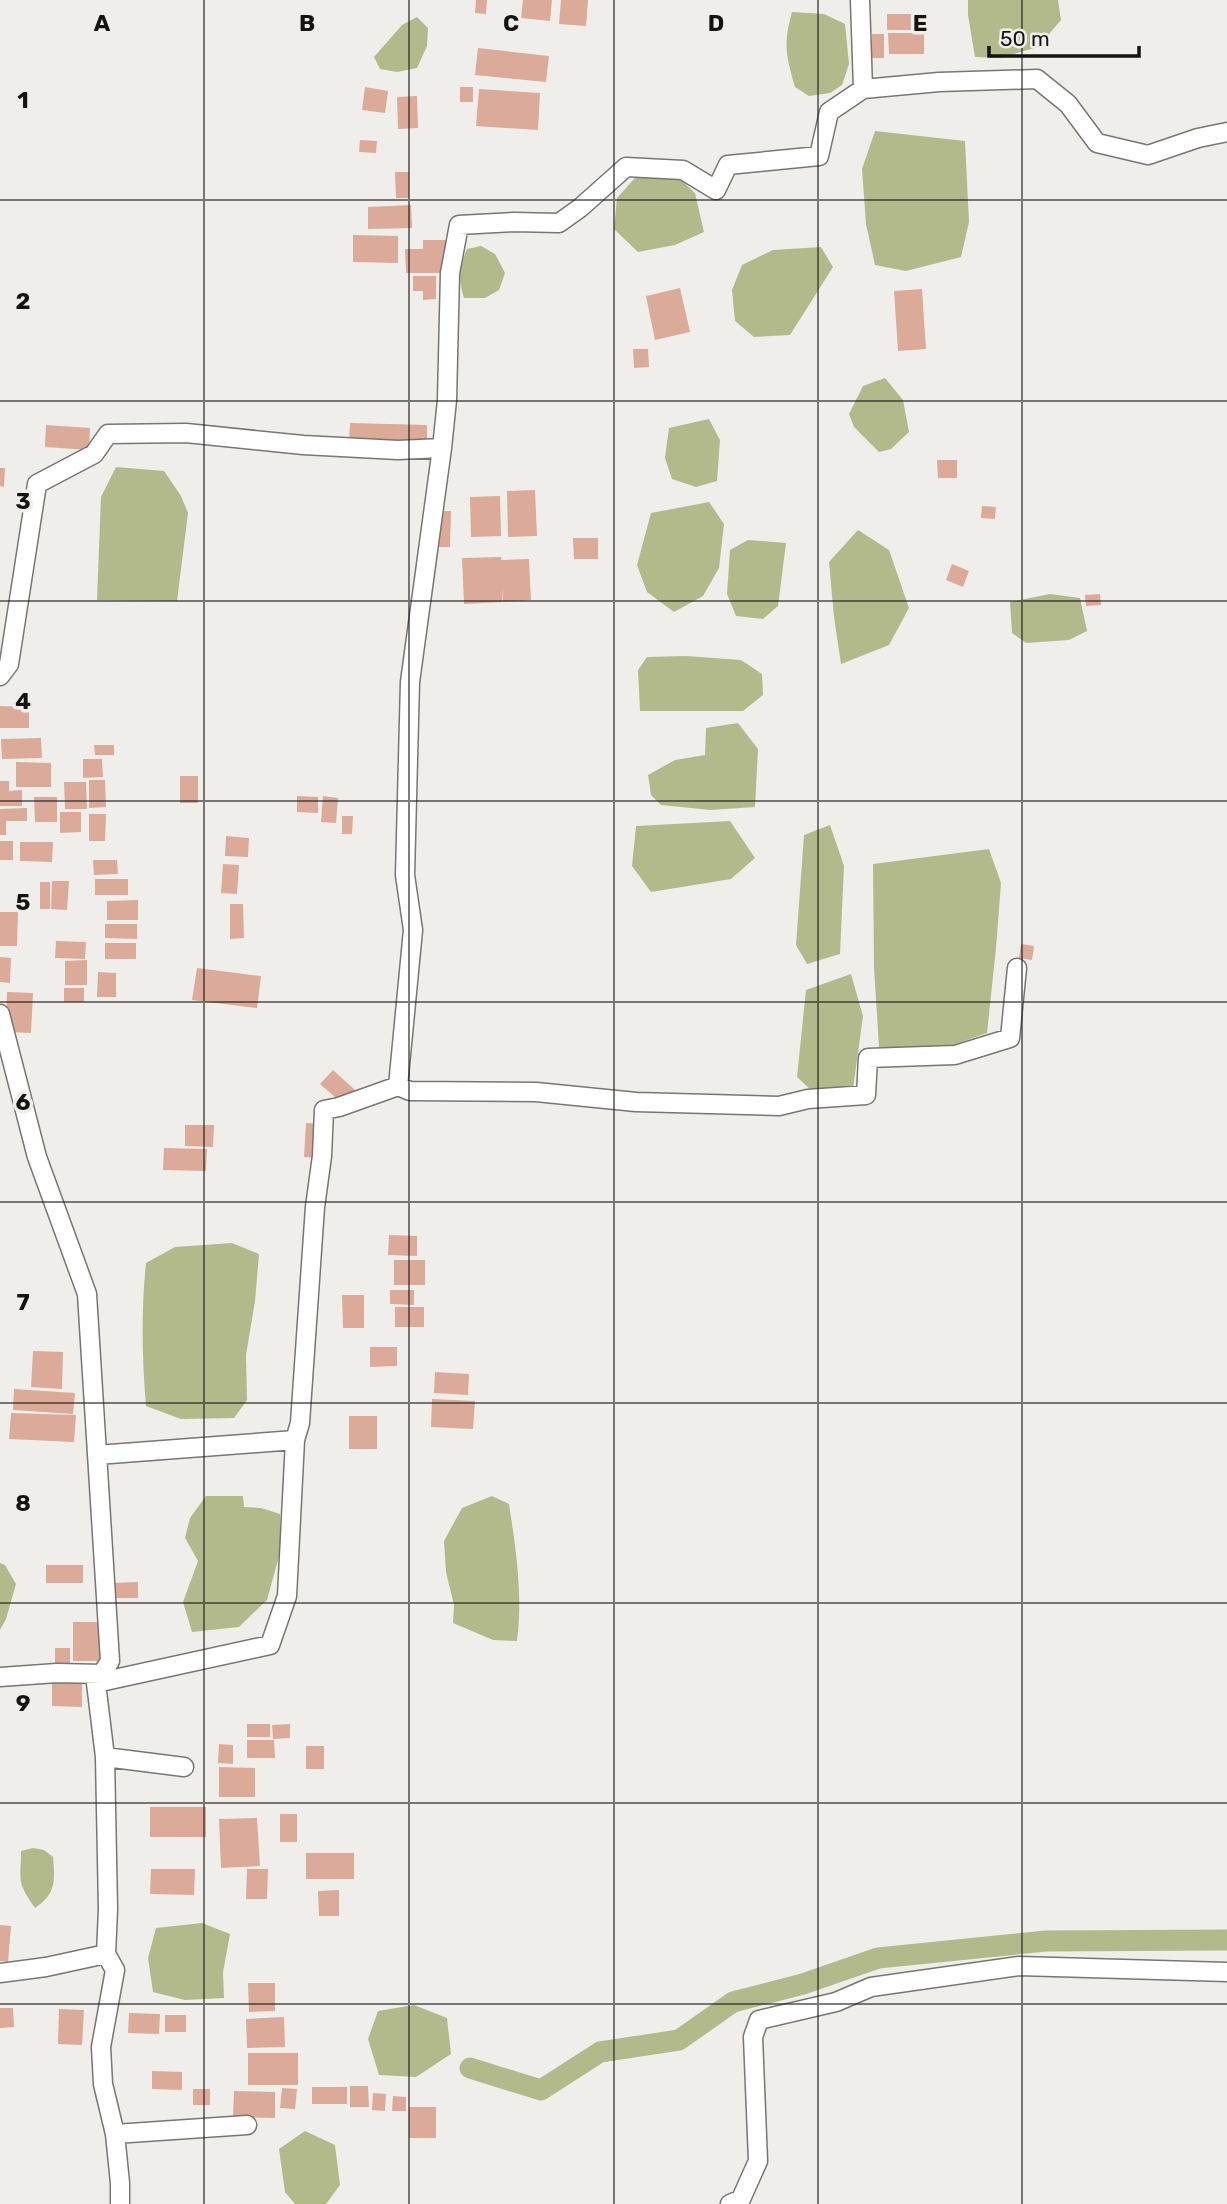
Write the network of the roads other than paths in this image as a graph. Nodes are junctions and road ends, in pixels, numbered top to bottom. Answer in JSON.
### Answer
{"nodes":[{"id":1,"x":860,"y":0,"type":"edge"},
{"id":2,"x":863,"y":89,"type":"junction"},
{"id":3,"x":1227,"y":132,"type":"edge"},
{"id":4,"x":442,"y":448,"type":"junction"},
{"id":5,"x":0,"y":676,"type":"edge"},
{"id":6,"x":1017,"y":968,"type":"dead end"},
{"id":7,"x":0,"y":1014,"type":"edge"},
{"id":8,"x":398,"y":1086,"type":"junction"},
{"id":9,"x":295,"y":1440,"type":"junction"},
{"id":10,"x":97,"y":1455,"type":"junction"},
{"id":11,"x":0,"y":1677,"type":"edge"},
{"id":12,"x":99,"y":1678,"type":"junction"},
{"id":13,"x":106,"y":1757,"type":"junction"},
{"id":14,"x":184,"y":1767,"type":"dead end"},
{"id":15,"x":106,"y":1954,"type":"junction"},
{"id":16,"x":1227,"y":1972,"type":"edge"},
{"id":17,"x":0,"y":1973,"type":"edge"},
{"id":18,"x":247,"y":2125,"type":"dead end"},
{"id":19,"x":115,"y":2134,"type":"junction"},
{"id":20,"x":120,"y":2204,"type":"edge"},
{"id":21,"x":730,"y":2204,"type":"edge"}],
"edges":[{"from":1,"to":2,"type":"street"},
{"from":2,"to":3,"type":"street"},
{"from":2,"to":4,"type":"street"},
{"from":4,"to":5,"type":"street"},
{"from":4,"to":8,"type":"street"},
{"from":6,"to":8,"type":"street"},
{"from":7,"to":10,"type":"street"},
{"from":8,"to":9,"type":"street"},
{"from":9,"to":10,"type":"street"},
{"from":9,"to":12,"type":"street"},
{"from":10,"to":12,"type":"street"},
{"from":11,"to":12,"type":"street"},
{"from":12,"to":13,"type":"street"},
{"from":13,"to":14,"type":"street"},
{"from":13,"to":15,"type":"street"},
{"from":15,"to":17,"type":"street"},
{"from":15,"to":19,"type":"street"},
{"from":16,"to":21,"type":"street"},
{"from":18,"to":19,"type":"street"},
{"from":19,"to":20,"type":"street"}]}
